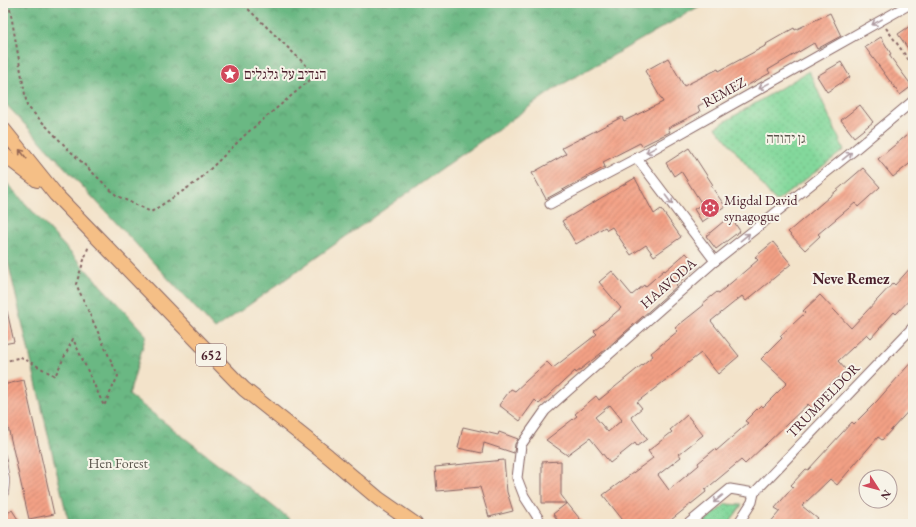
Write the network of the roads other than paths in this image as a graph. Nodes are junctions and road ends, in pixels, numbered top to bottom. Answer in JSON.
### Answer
{"nodes":[{"id":1,"x":912,"y":3,"type":"edge"},
{"id":2,"x":913,"y":101,"type":"edge"},
{"id":3,"x":3,"y":129,"type":"edge"},
{"id":4,"x":3,"y":154,"type":"edge"},
{"id":5,"x":637,"y":158,"type":"junction"},
{"id":6,"x":56,"y":195,"type":"junction"},
{"id":7,"x":550,"y":204,"type":"dead end"},
{"id":8,"x":715,"y":261,"type":"junction"},
{"id":9,"x":913,"y":327,"type":"edge"},
{"id":10,"x":3,"y":456,"type":"edge"},
{"id":11,"x":754,"y":493,"type":"junction"},
{"id":12,"x":3,"y":495,"type":"edge"},
{"id":13,"x":379,"y":500,"type":"junction"},
{"id":14,"x":396,"y":524,"type":"edge"},
{"id":15,"x":415,"y":524,"type":"edge"},
{"id":16,"x":542,"y":524,"type":"edge"},
{"id":17,"x":688,"y":524,"type":"edge"},
{"id":18,"x":738,"y":524,"type":"edge"}],
"edges":[{"from":1,"to":5,"type":"street","name":"REMEZ","one_way":true},
{"from":8,"to":2,"type":"street","name":"HAAVODA","one_way":true},
{"from":6,"to":3,"type":"main road","number":"652","one_way":true},
{"from":4,"to":6,"type":"main road","number":"652"},
{"from":5,"to":7,"type":"street","name":"REMEZ"},
{"from":5,"to":8,"type":"street","one_way":true},
{"from":6,"to":13,"type":"main road","number":"652"},
{"from":8,"to":16,"type":"street","name":"HAAVODA"},
{"from":9,"to":11,"type":"street","name":"TRUMPELDOR"},
{"from":10,"to":12,"type":"lane"},
{"from":11,"to":17,"type":"street","one_way":true},
{"from":11,"to":18,"type":"street","name":"TRUMPELDOR"},
{"from":13,"to":14,"type":"main road","number":"652"},
{"from":13,"to":15,"type":"main road","number":"652"}]}
